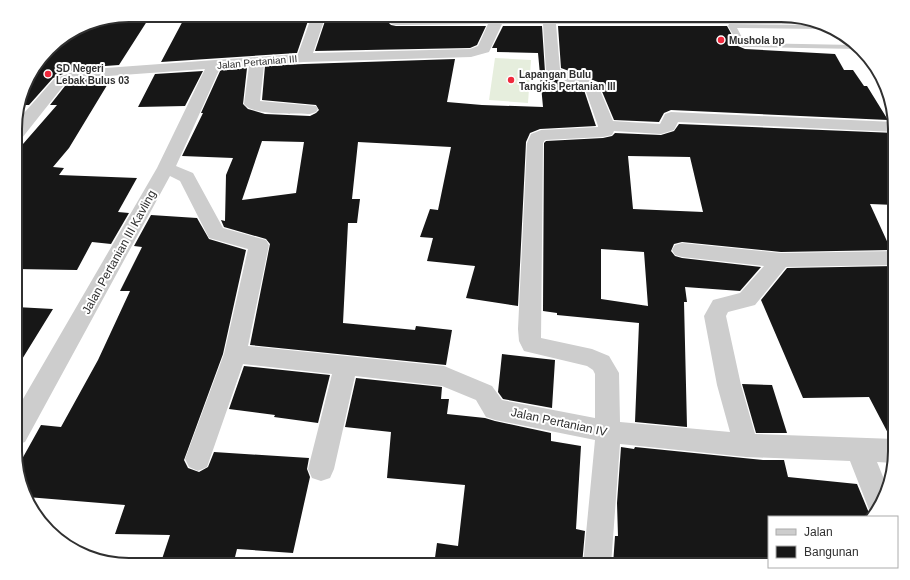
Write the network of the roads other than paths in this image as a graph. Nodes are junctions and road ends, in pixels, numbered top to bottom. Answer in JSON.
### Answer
{"nodes":[{"id":1,"x":317,"y":22,"type":"edge"},
{"id":2,"x":496,"y":22,"type":"edge"},
{"id":3,"x":548,"y":22,"type":"edge"},
{"id":4,"x":812,"y":27,"type":"edge"},
{"id":5,"x":850,"y":47,"type":"edge"},
{"id":6,"x":304,"y":58,"type":"junction"},
{"id":7,"x":257,"y":61,"type":"junction"},
{"id":8,"x":214,"y":65,"type":"junction"},
{"id":9,"x":310,"y":109,"type":"dead end"},
{"id":10,"x":23,"y":117,"type":"edge"},
{"id":11,"x":606,"y":126,"type":"junction"},
{"id":12,"x":888,"y":127,"type":"edge"},
{"id":13,"x":166,"y":168,"type":"junction"},
{"id":14,"x":682,"y":250,"type":"dead end"},
{"id":15,"x":888,"y":258,"type":"edge"},
{"id":16,"x":781,"y":260,"type":"junction"},
{"id":17,"x":235,"y":354,"type":"junction"},
{"id":18,"x":346,"y":365,"type":"junction"},
{"id":19,"x":22,"y":423,"type":"edge"},
{"id":20,"x":608,"y":432,"type":"junction"},
{"id":21,"x":746,"y":445,"type":"junction"},
{"id":22,"x":859,"y":450,"type":"junction"},
{"id":23,"x":888,"y":450,"type":"edge"},
{"id":24,"x":198,"y":459,"type":"dead end"},
{"id":25,"x":321,"y":469,"type":"dead end"},
{"id":26,"x":878,"y":497,"type":"edge"},
{"id":27,"x":598,"y":558,"type":"edge"}],
"edges":[{"from":1,"to":6,"type":"street"},
{"from":2,"to":6,"type":"street","name":"Jalan Pertanian III"},
{"from":3,"to":11,"type":"street"},
{"from":4,"to":5,"type":"lane"},
{"from":6,"to":7,"type":"street","name":"Jalan Pertanian III"},
{"from":7,"to":8,"type":"street","name":"Jalan Pertanian III"},
{"from":7,"to":9,"type":"street"},
{"from":8,"to":10,"type":"street","name":"Jalan Pertanian III"},
{"from":8,"to":13,"type":"street","name":"Jalan Pertanian III Kavling"},
{"from":11,"to":12,"type":"street"},
{"from":11,"to":20,"type":"street"},
{"from":13,"to":17,"type":"street"},
{"from":13,"to":19,"type":"street","name":"Jalan Pertanian III Kavling"},
{"from":14,"to":16,"type":"street"},
{"from":15,"to":16,"type":"street"},
{"from":16,"to":21,"type":"street"},
{"from":17,"to":18,"type":"street","name":"Jalan Pertanian IV"},
{"from":17,"to":24,"type":"street"},
{"from":18,"to":20,"type":"street","name":"Jalan Pertanian IV"},
{"from":18,"to":25,"type":"street"},
{"from":20,"to":21,"type":"street","name":"Jalan Pertanian IV"},
{"from":20,"to":27,"type":"street"},
{"from":21,"to":22,"type":"street","name":"Jalan Pertanian IV"},
{"from":22,"to":23,"type":"street","name":"Jalan Pertanian IV"},
{"from":22,"to":26,"type":"street"}]}
